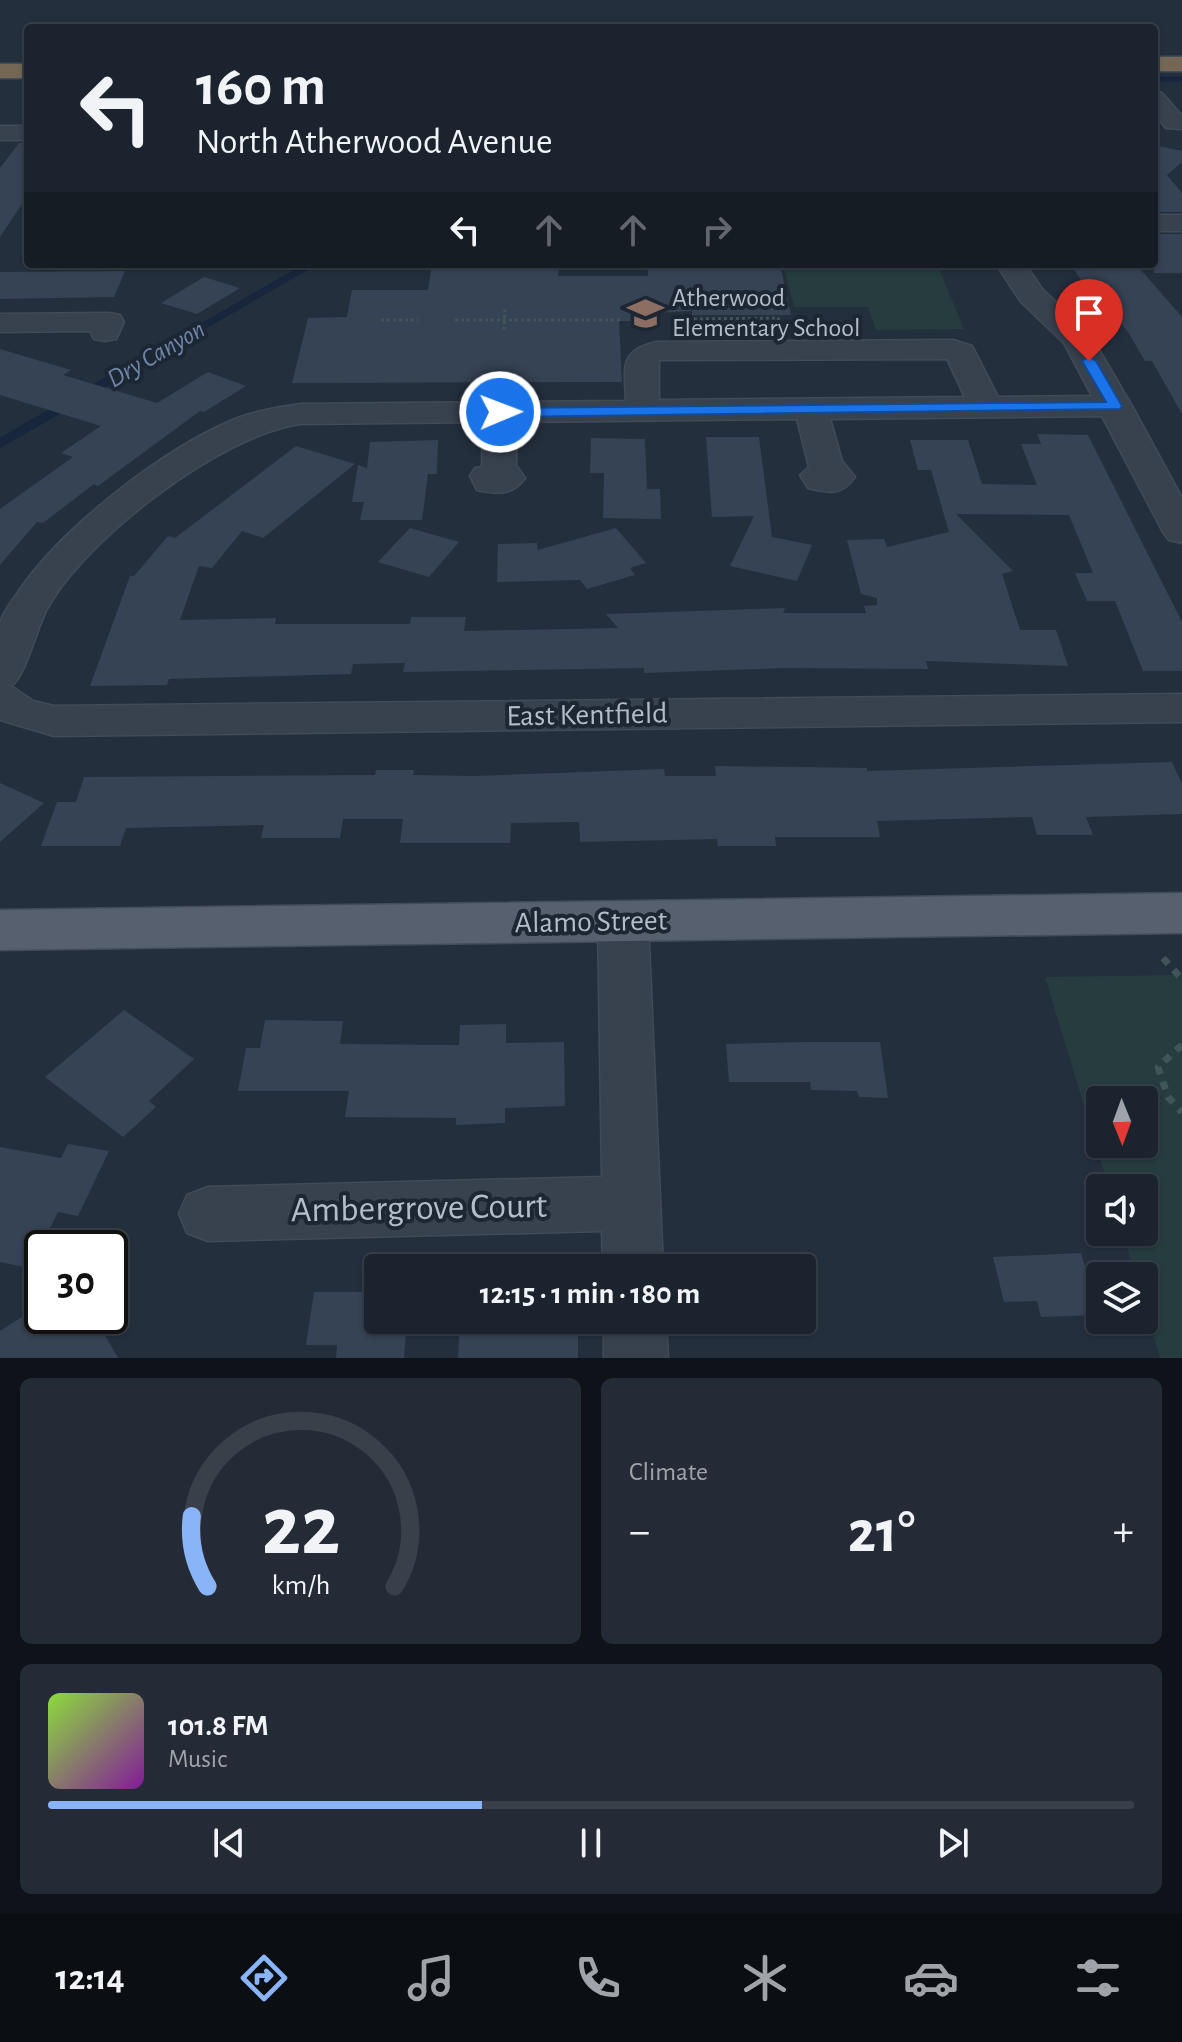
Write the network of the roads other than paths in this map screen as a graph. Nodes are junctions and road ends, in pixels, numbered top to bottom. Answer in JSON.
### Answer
{"nodes":[{"id":1,"x":1158,"y":64,"type":"edge"},
{"id":2,"x":1182,"y":64,"type":"edge"},
{"id":3,"x":0,"y":71,"type":"edge"},
{"id":4,"x":24,"y":71,"type":"edge"},
{"id":5,"x":1182,"y":93,"type":"edge"},
{"id":6,"x":1158,"y":96,"type":"edge"},
{"id":7,"x":1158,"y":101,"type":"edge"},
{"id":8,"x":1175,"y":123,"type":"dead end"},
{"id":9,"x":0,"y":133,"type":"edge"},
{"id":10,"x":24,"y":133,"type":"edge"},
{"id":11,"x":1158,"y":223,"type":"edge"},
{"id":12,"x":1182,"y":223,"type":"edge"},
{"id":13,"x":1013,"y":268,"type":"edge"},
{"id":14,"x":0,"y":323,"type":"edge"},
{"id":15,"x":105,"y":332,"type":"dead end"},
{"id":16,"x":1115,"y":406,"type":"junction"},
{"id":17,"x":986,"y":408,"type":"junction"},
{"id":18,"x":811,"y":409,"type":"junction"},
{"id":19,"x":643,"y":411,"type":"junction"},
{"id":20,"x":500,"y":412,"type":"junction"},
{"id":21,"x":818,"y":475,"type":"dead end"},
{"id":22,"x":488,"y":476,"type":"dead end"},
{"id":23,"x":1182,"y":532,"type":"edge"},
{"id":24,"x":0,"y":675,"type":"edge"},
{"id":25,"x":0,"y":697,"type":"edge"},
{"id":26,"x":1182,"y":708,"type":"edge"},
{"id":27,"x":623,"y":921,"type":"junction"},
{"id":28,"x":0,"y":930,"type":"edge"},
{"id":29,"x":1172,"y":935,"type":"edge"},
{"id":30,"x":631,"y":1203,"type":"junction"},
{"id":31,"x":208,"y":1214,"type":"dead end"},
{"id":32,"x":633,"y":1254,"type":"edge"},
{"id":33,"x":635,"y":1334,"type":"edge"},
{"id":34,"x":636,"y":1358,"type":"edge"}],
"edges":[{"from":1,"to":2,"type":"highway"},
{"from":3,"to":4,"type":"highway"},
{"from":5,"to":6,"type":"street"},
{"from":7,"to":8,"type":"street"},
{"from":9,"to":10,"type":"street"},
{"from":11,"to":12,"type":"street"},
{"from":13,"to":16,"type":"street"},
{"from":14,"to":15,"type":"street"},
{"from":16,"to":17,"type":"street"},
{"from":16,"to":23,"type":"street"},
{"from":17,"to":18,"type":"street"},
{"from":17,"to":19,"type":"street"},
{"from":18,"to":19,"type":"street"},
{"from":18,"to":21,"type":"street"},
{"from":19,"to":20,"type":"street"},
{"from":20,"to":22,"type":"street"},
{"from":20,"to":24,"type":"street"},
{"from":25,"to":26,"type":"street","name":"East Kentfield"},
{"from":27,"to":28,"type":"main road","name":"Alamo Street"},
{"from":27,"to":29,"type":"main road","name":"Alamo Street"},
{"from":27,"to":30,"type":"street"},
{"from":30,"to":31,"type":"street","name":"Ambergrove Court"},
{"from":30,"to":32,"type":"street"},
{"from":33,"to":34,"type":"street"}]}
